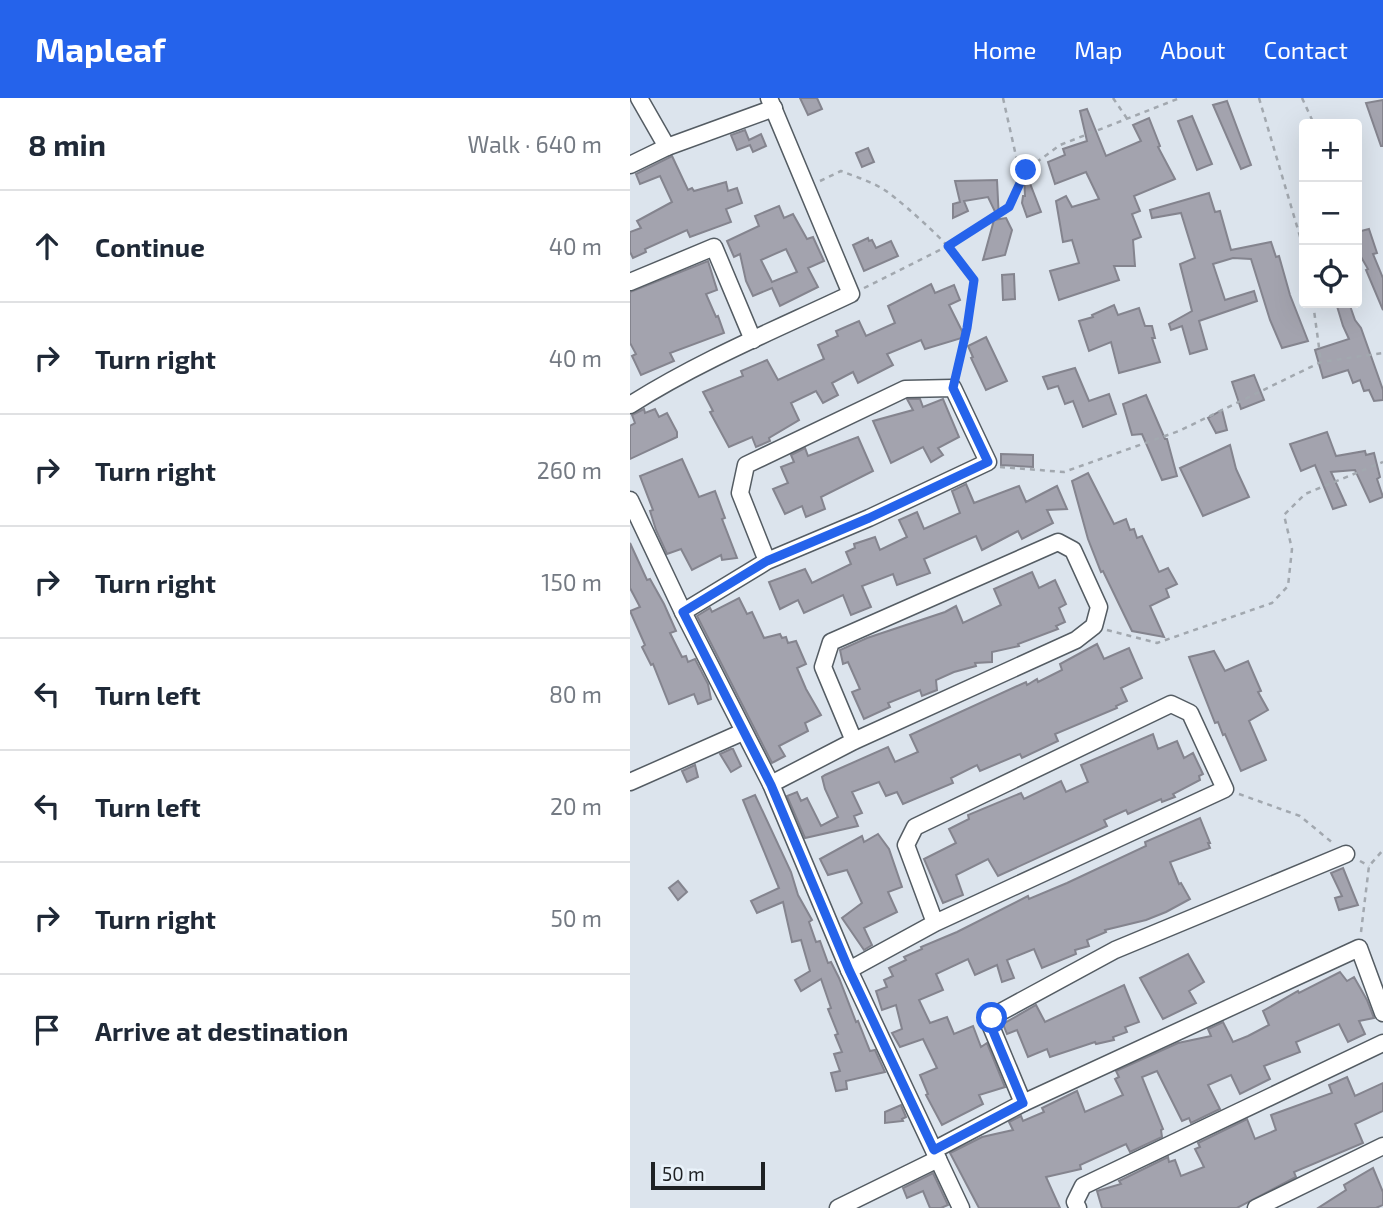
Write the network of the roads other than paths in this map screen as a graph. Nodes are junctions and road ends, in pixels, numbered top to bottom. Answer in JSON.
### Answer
{"nodes":[{"id":1,"x":639,"y":98,"type":"edge"},
{"id":2,"x":771,"y":103,"type":"edge"},
{"id":3,"x":667,"y":147,"type":"junction"},
{"id":4,"x":630,"y":165,"type":"edge"},
{"id":5,"x":630,"y":282,"type":"edge"},
{"id":6,"x":753,"y":340,"type":"junction"},
{"id":7,"x":630,"y":405,"type":"edge"},
{"id":8,"x":630,"y":500,"type":"edge"},
{"id":9,"x":634,"y":521,"type":"edge"},
{"id":10,"x":767,"y":561,"type":"junction"},
{"id":11,"x":683,"y":612,"type":"junction"},
{"id":12,"x":744,"y":732,"type":"junction"},
{"id":13,"x":854,"y":741,"type":"junction"},
{"id":14,"x":630,"y":782,"type":"edge"},
{"id":15,"x":771,"y":785,"type":"junction"},
{"id":16,"x":1346,"y":854,"type":"road end"},
{"id":17,"x":935,"y":923,"type":"junction"},
{"id":18,"x":849,"y":970,"type":"junction"},
{"id":19,"x":1383,"y":1013,"type":"edge"},
{"id":20,"x":1383,"y":1043,"type":"edge"},
{"id":21,"x":1023,"y":1103,"type":"junction"},
{"id":22,"x":1383,"y":1146,"type":"edge"},
{"id":23,"x":936,"y":1154,"type":"junction"},
{"id":24,"x":838,"y":1208,"type":"edge"},
{"id":25,"x":961,"y":1208,"type":"edge"},
{"id":26,"x":1078,"y":1208,"type":"edge"},
{"id":27,"x":1256,"y":1208,"type":"edge"}],
"edges":[{"from":1,"to":3,"type":"street"},
{"from":2,"to":3,"type":"street"},
{"from":2,"to":6,"type":"street"},
{"from":3,"to":4,"type":"street"},
{"from":5,"to":6,"type":"street"},
{"from":6,"to":7,"type":"street"},
{"from":8,"to":9,"type":"street"},
{"from":9,"to":11,"type":"street"},
{"from":10,"to":10,"type":"street"},
{"from":10,"to":11,"type":"street"},
{"from":11,"to":12,"type":"street"},
{"from":12,"to":14,"type":"street"},
{"from":12,"to":15,"type":"street"},
{"from":13,"to":13,"type":"street"},
{"from":13,"to":15,"type":"street"},
{"from":15,"to":18,"type":"street"},
{"from":16,"to":21,"type":"street"},
{"from":17,"to":17,"type":"street"},
{"from":17,"to":18,"type":"street"},
{"from":18,"to":23,"type":"street"},
{"from":19,"to":21,"type":"street"},
{"from":20,"to":26,"type":"street"},
{"from":21,"to":23,"type":"street"},
{"from":22,"to":27,"type":"street"},
{"from":23,"to":24,"type":"street"},
{"from":23,"to":25,"type":"street"}]}
